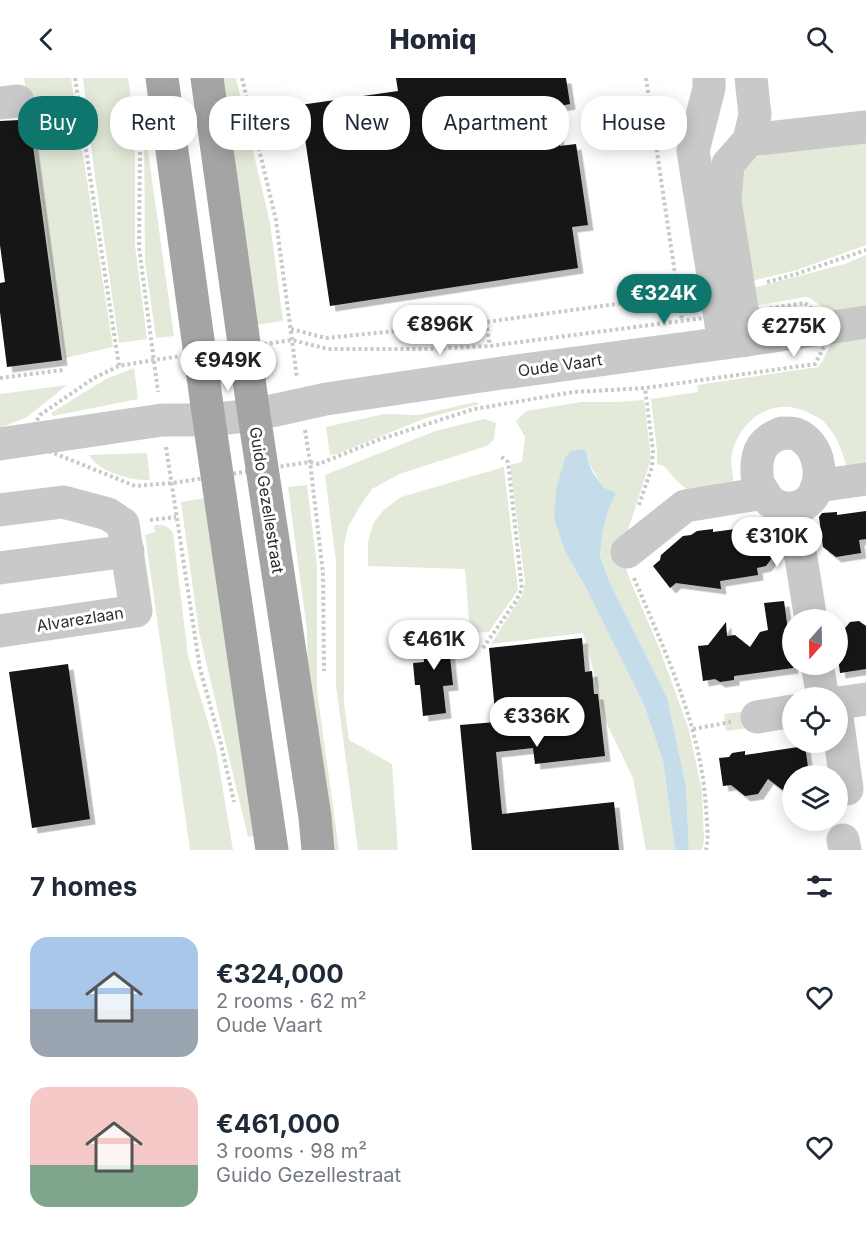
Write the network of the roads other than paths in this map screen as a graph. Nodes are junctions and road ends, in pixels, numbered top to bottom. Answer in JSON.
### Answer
{"nodes":[{"id":1,"x":162,"y":78,"type":"edge"},
{"id":2,"x":207,"y":78,"type":"edge"},
{"id":3,"x":709,"y":78,"type":"edge"},
{"id":4,"x":751,"y":78,"type":"edge"},
{"id":5,"x":866,"y":127,"type":"edge"},
{"id":6,"x":749,"y":140,"type":"junction"},
{"id":7,"x":731,"y":315,"type":"junction"},
{"id":8,"x":866,"y":322,"type":"edge"},
{"id":9,"x":254,"y":415,"type":"junction"},
{"id":10,"x":209,"y":420,"type":"junction"},
{"id":11,"x":12,"y":443,"type":"edge"},
{"id":12,"x":866,"y":479,"type":"edge"},
{"id":13,"x":816,"y":486,"type":"junction"},
{"id":14,"x":764,"y":493,"type":"junction"},
{"id":15,"x":793,"y":508,"type":"junction"},
{"id":16,"x":0,"y":510,"type":"edge"},
{"id":17,"x":128,"y":551,"type":"junction"},
{"id":18,"x":627,"y":552,"type":"road end"},
{"id":19,"x":0,"y":568,"type":"edge"},
{"id":20,"x":808,"y":609,"type":"edge"},
{"id":21,"x":0,"y":631,"type":"edge"},
{"id":22,"x":866,"y":699,"type":"edge"},
{"id":23,"x":848,"y":701,"type":"edge"},
{"id":24,"x":782,"y":713,"type":"edge"},
{"id":25,"x":757,"y":717,"type":"road end"},
{"id":26,"x":272,"y":850,"type":"edge"},
{"id":27,"x":318,"y":850,"type":"edge"}],
"edges":[{"from":1,"to":10,"type":"main road"},
{"from":2,"to":9,"type":"main road","name":"Guido Gezellestraat"},
{"from":3,"to":7,"type":"street"},
{"from":4,"to":6,"type":"street"},
{"from":5,"to":6,"type":"street"},
{"from":6,"to":7,"type":"street"},
{"from":7,"to":8,"type":"street","name":"Oude Vaart"},
{"from":7,"to":9,"type":"street","name":"Oude Vaart"},
{"from":9,"to":10,"type":"street","name":"Oude Vaart"},
{"from":9,"to":27,"type":"main road","name":"Guido Gezellestraat"},
{"from":10,"to":11,"type":"street"},
{"from":10,"to":26,"type":"main road"},
{"from":12,"to":13,"type":"street"},
{"from":13,"to":14,"type":"street"},
{"from":13,"to":15,"type":"street"},
{"from":14,"to":15,"type":"street"},
{"from":14,"to":18,"type":"street"},
{"from":15,"to":20,"type":"street"},
{"from":16,"to":17,"type":"street","name":"Alvarezlaan"},
{"from":17,"to":19,"type":"street"},
{"from":17,"to":21,"type":"street","name":"Alvarezlaan"},
{"from":22,"to":23,"type":"street"},
{"from":24,"to":25,"type":"street"}]}
